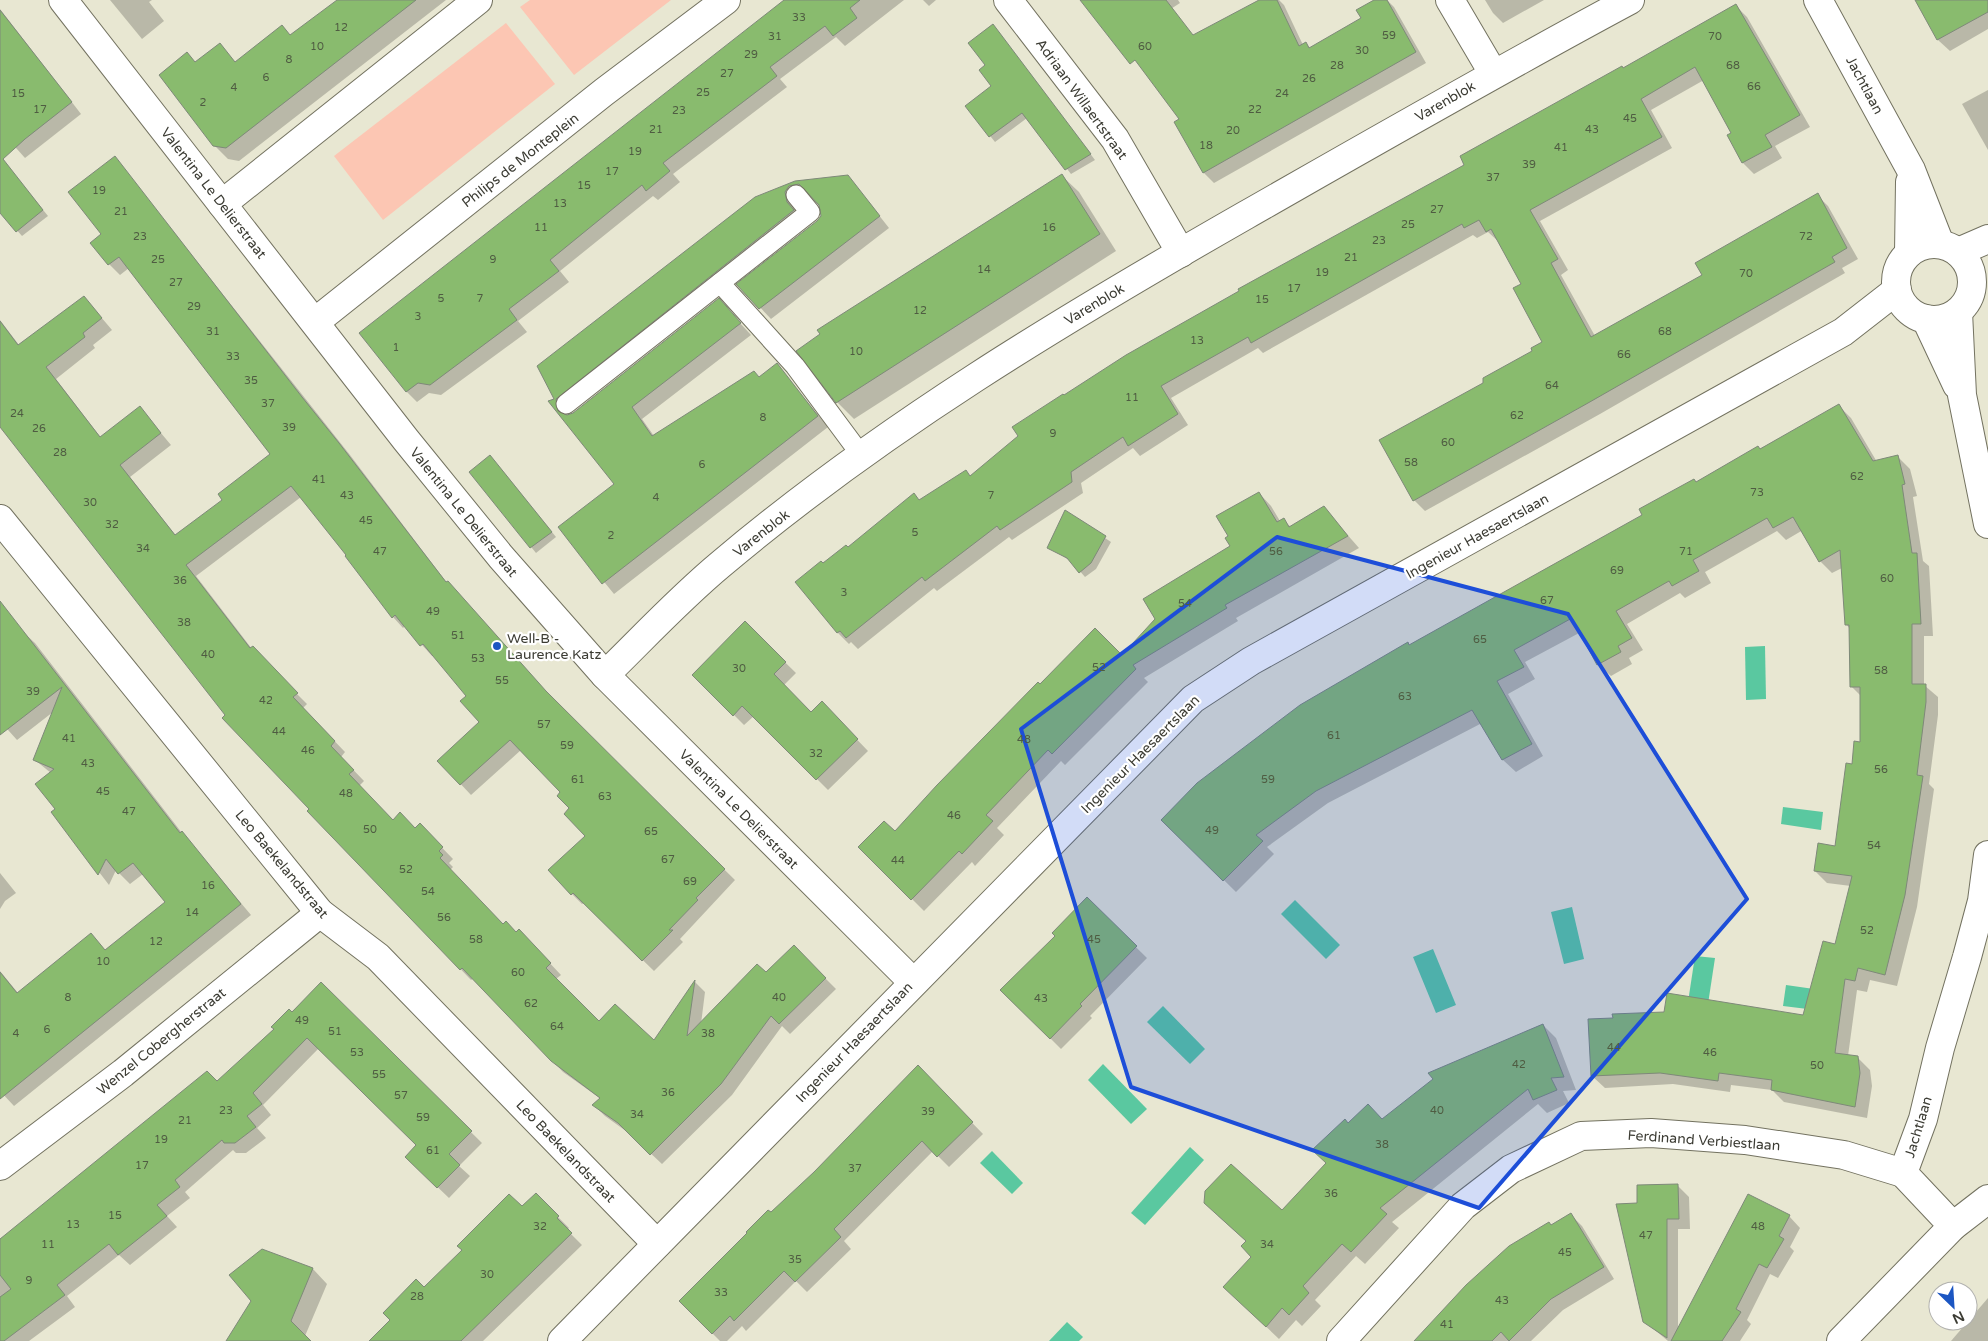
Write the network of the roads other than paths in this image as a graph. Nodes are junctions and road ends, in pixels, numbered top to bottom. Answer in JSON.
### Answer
{"nodes":[{"id":1,"x":63,"y":0,"type":"edge"},
{"id":2,"x":478,"y":0,"type":"edge"},
{"id":3,"x":726,"y":0,"type":"edge"},
{"id":4,"x":1008,"y":0,"type":"edge"},
{"id":5,"x":1450,"y":0,"type":"edge"},
{"id":6,"x":1630,"y":0,"type":"edge"},
{"id":7,"x":1818,"y":0,"type":"edge"},
{"id":8,"x":1493,"y":74,"type":"junction"},
{"id":9,"x":1911,"y":170,"type":"junction"},
{"id":10,"x":796,"y":194,"type":"dead end"},
{"id":11,"x":222,"y":204,"type":"junction"},
{"id":12,"x":1988,"y":239,"type":"edge"},
{"id":13,"x":1181,"y":252,"type":"junction"},
{"id":14,"x":1909,"y":253,"type":"junction"},
{"id":15,"x":1964,"y":258,"type":"edge"},
{"id":16,"x":720,"y":283,"type":"junction"},
{"id":17,"x":1910,"y":306,"type":"junction"},
{"id":18,"x":1958,"y":312,"type":"junction"},
{"id":19,"x":316,"y":322,"type":"junction"},
{"id":20,"x":1962,"y":396,"type":"junction"},
{"id":21,"x":566,"y":404,"type":"dead end"},
{"id":22,"x":861,"y":455,"type":"junction"},
{"id":23,"x":0,"y":518,"type":"edge"},
{"id":24,"x":1988,"y":524,"type":"edge"},
{"id":25,"x":605,"y":676,"type":"junction"},
{"id":26,"x":1988,"y":855,"type":"edge"},
{"id":27,"x":320,"y":913,"type":"junction"},
{"id":28,"x":913,"y":982,"type":"junction"},
{"id":29,"x":0,"y":1166,"type":"edge"},
{"id":30,"x":1903,"y":1173,"type":"junction"},
{"id":31,"x":1988,"y":1199,"type":"edge"},
{"id":32,"x":1953,"y":1226,"type":"junction"},
{"id":33,"x":657,"y":1244,"type":"junction"},
{"id":34,"x":562,"y":1341,"type":"edge"},
{"id":35,"x":1341,"y":1341,"type":"edge"},
{"id":36,"x":1841,"y":1341,"type":"edge"}],
"edges":[{"from":1,"to":11,"type":"street","name":"Valentina Le Delierstraat"},
{"from":2,"to":11,"type":"street"},
{"from":3,"to":19,"type":"street","name":"Philips de Monteplein"},
{"from":4,"to":13,"type":"street","name":"Adriaan Willaertstraat"},
{"from":5,"to":8,"type":"street"},
{"from":6,"to":8,"type":"street","name":"Varenblok"},
{"from":7,"to":9,"type":"street","name":"Jachtlaan"},
{"from":8,"to":13,"type":"street","name":"Varenblok"},
{"from":9,"to":14,"type":"street"},
{"from":9,"to":15,"type":"street","name":"Jachtlaan"},
{"from":10,"to":16,"type":"lane"},
{"from":11,"to":19,"type":"street","name":"Valentina Le Delierstraat"},
{"from":12,"to":15,"type":"street"},
{"from":13,"to":22,"type":"street","name":"Varenblok"},
{"from":14,"to":15,"type":"street"},
{"from":14,"to":17,"type":"street"},
{"from":15,"to":18,"type":"street"},
{"from":16,"to":21,"type":"lane"},
{"from":16,"to":22,"type":"lane"},
{"from":17,"to":18,"type":"street"},
{"from":17,"to":20,"type":"street"},
{"from":17,"to":28,"type":"street","name":"Ingenieur Haesaertslaan"},
{"from":18,"to":20,"type":"street"},
{"from":19,"to":25,"type":"street","name":"Valentina Le Delierstraat"},
{"from":20,"to":24,"type":"street"},
{"from":22,"to":25,"type":"street","name":"Varenblok"},
{"from":23,"to":27,"type":"street","name":"Leo Baekelandstraat"},
{"from":25,"to":28,"type":"street","name":"Valentina Le Delierstraat"},
{"from":26,"to":30,"type":"street","name":"Jachtlaan"},
{"from":27,"to":29,"type":"street","name":"Wenzel Cobergherstraat"},
{"from":27,"to":33,"type":"street","name":"Leo Baekelandstraat"},
{"from":28,"to":33,"type":"street","name":"Ingenieur Haesaertslaan"},
{"from":30,"to":32,"type":"street","name":"Jachtlaan"},
{"from":30,"to":35,"type":"street","name":"Ferdinand Verbiestlaan"},
{"from":31,"to":32,"type":"street"},
{"from":32,"to":36,"type":"street"},
{"from":33,"to":34,"type":"street","name":"Ingenieur Haesaertslaan"}]}
